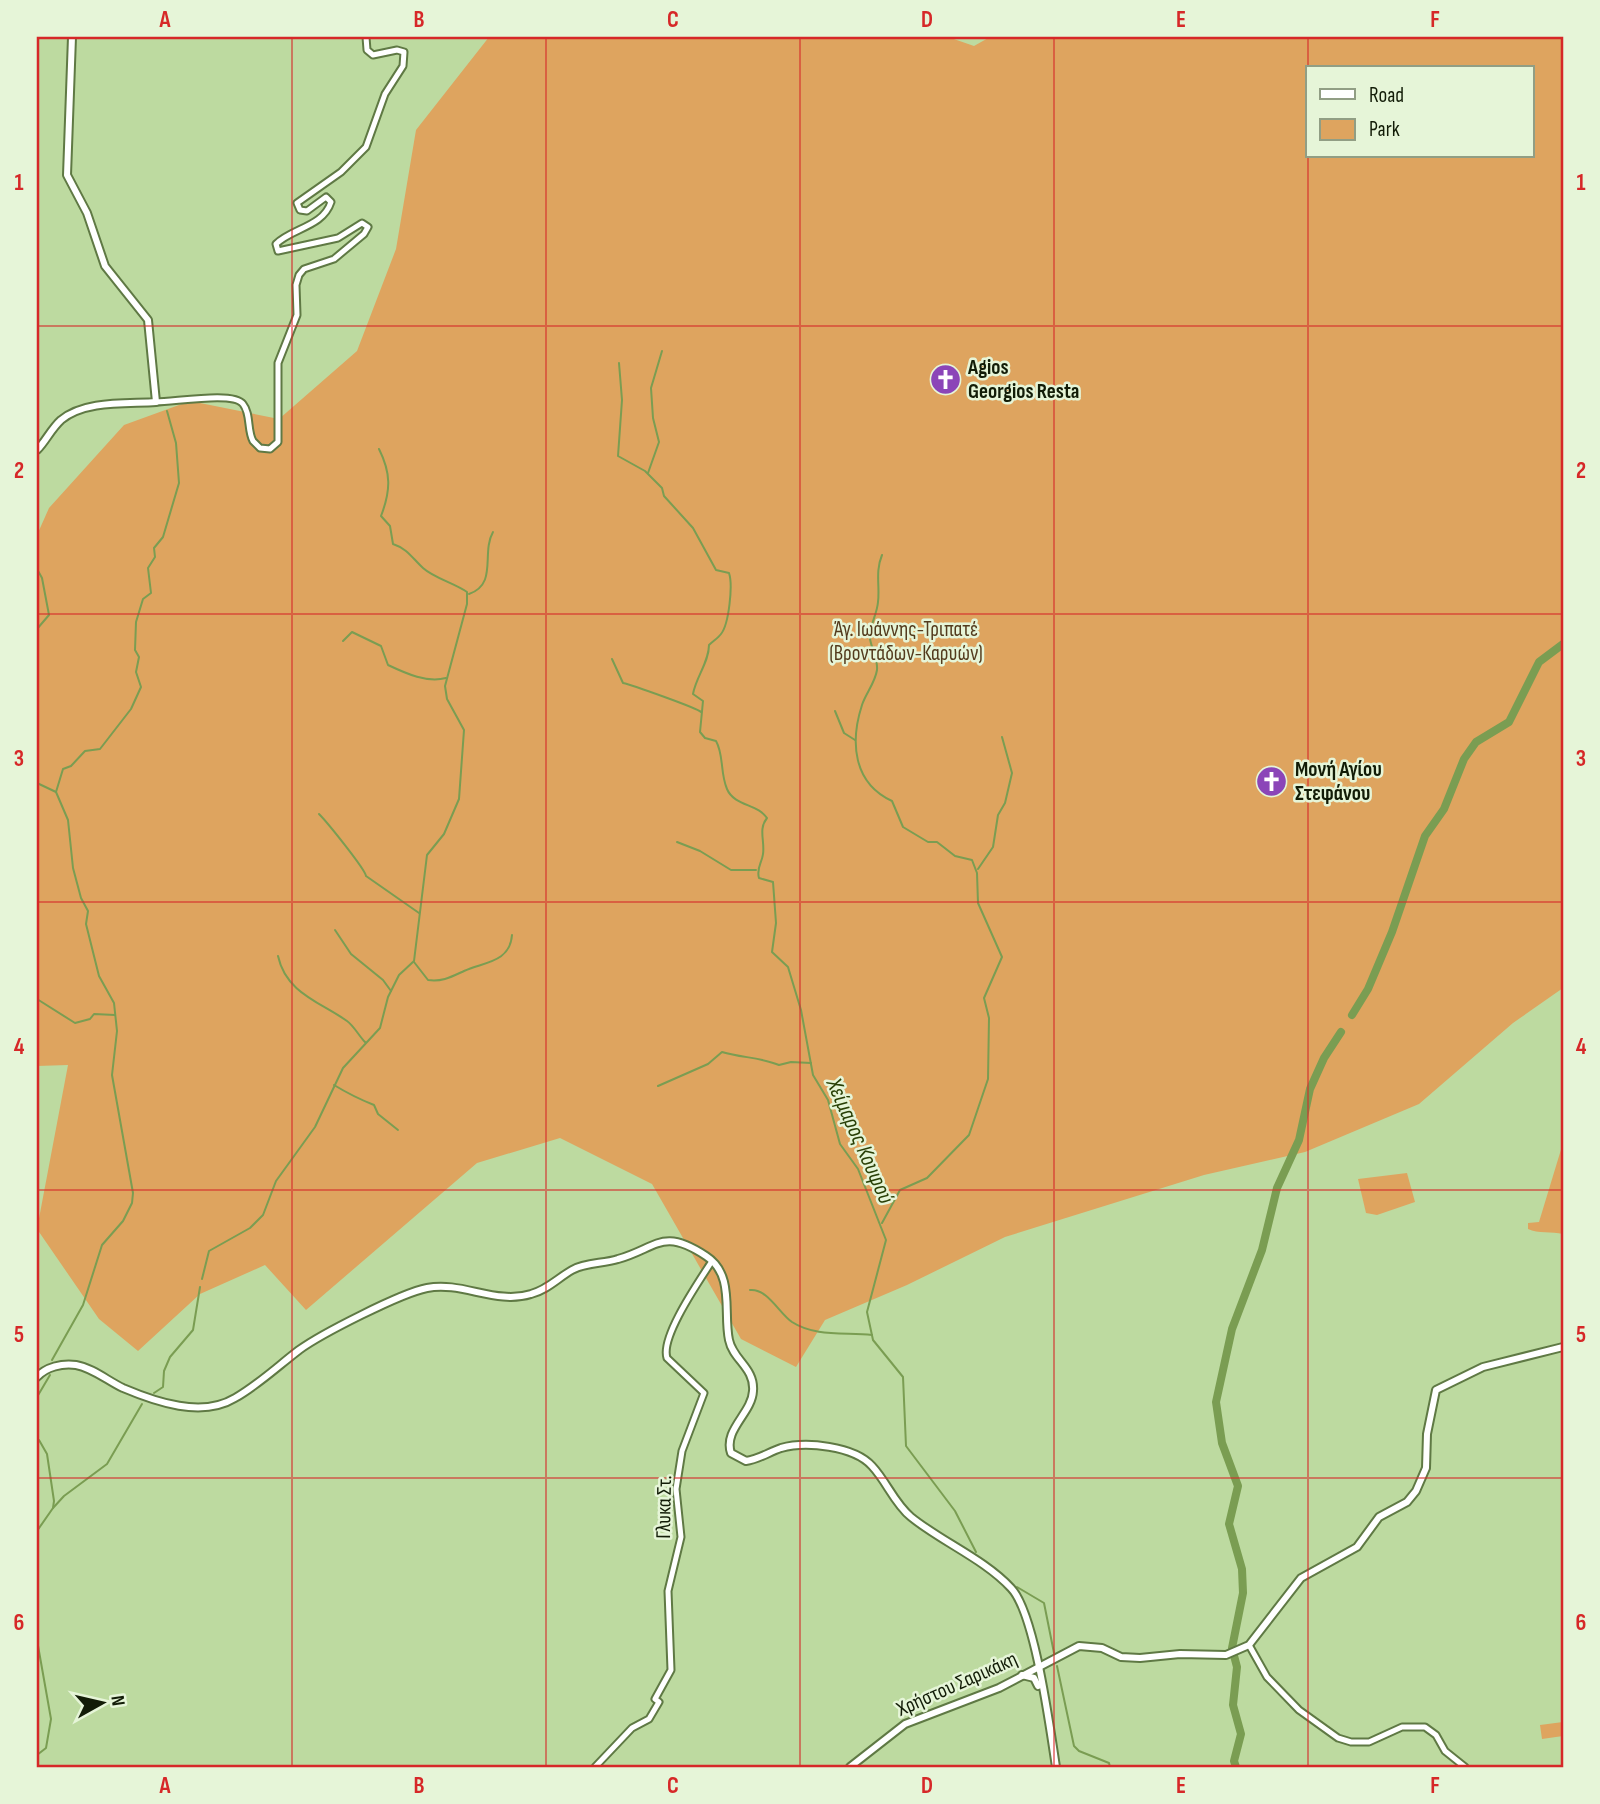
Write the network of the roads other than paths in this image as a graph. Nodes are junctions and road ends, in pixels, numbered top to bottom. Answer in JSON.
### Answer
{"nodes":[{"id":1,"x":72,"y":37,"type":"edge"},
{"id":2,"x":366,"y":37,"type":"edge"},
{"id":3,"x":156,"y":402,"type":"junction"},
{"id":4,"x":37,"y":450,"type":"edge"},
{"id":5,"x":712,"y":1261,"type":"junction"},
{"id":6,"x":1563,"y":1347,"type":"edge"},
{"id":7,"x":37,"y":1377,"type":"edge"},
{"id":8,"x":1026,"y":1621,"type":"junction"},
{"id":9,"x":1033,"y":1645,"type":"junction"},
{"id":10,"x":1249,"y":1646,"type":"junction"},
{"id":11,"x":1052,"y":1659,"type":"junction"},
{"id":12,"x":1035,"y":1668,"type":"junction"},
{"id":13,"x":1022,"y":1675,"type":"junction"},
{"id":14,"x":1038,"y":1686,"type":"junction"},
{"id":15,"x":1046,"y":1706,"type":"junction"},
{"id":16,"x":596,"y":1767,"type":"edge"},
{"id":17,"x":849,"y":1767,"type":"edge"},
{"id":18,"x":1056,"y":1767,"type":"edge"},
{"id":19,"x":1465,"y":1767,"type":"edge"}],
"edges":[{"from":1,"to":3,"type":"main road"},
{"from":2,"to":3,"type":"street"},
{"from":3,"to":4,"type":"main road"},
{"from":5,"to":7,"type":"main road"},
{"from":5,"to":8,"type":"main road"},
{"from":5,"to":16,"type":"street","name":"Γλυκα Στ."},
{"from":6,"to":10,"type":"main road"},
{"from":8,"to":9,"type":"main road"},
{"from":8,"to":12,"type":"main road"},
{"from":9,"to":11,"type":"main road"},
{"from":9,"to":12,"type":"main road"},
{"from":10,"to":11,"type":"main road","name":"Χρήστου Σαρικάκη"},
{"from":10,"to":19,"type":"street"},
{"from":11,"to":12,"type":"main road","name":"Χρήστου Σαρικάκη"},
{"from":12,"to":13,"type":"main road","name":"Χρήστου Σαρικάκη"},
{"from":12,"to":14,"type":"main road"},
{"from":12,"to":15,"type":"main road"},
{"from":13,"to":14,"type":"main road"},
{"from":13,"to":17,"type":"main road","name":"Χρήστου Σαρικάκη"},
{"from":14,"to":15,"type":"main road"},
{"from":15,"to":18,"type":"main road"}]}
